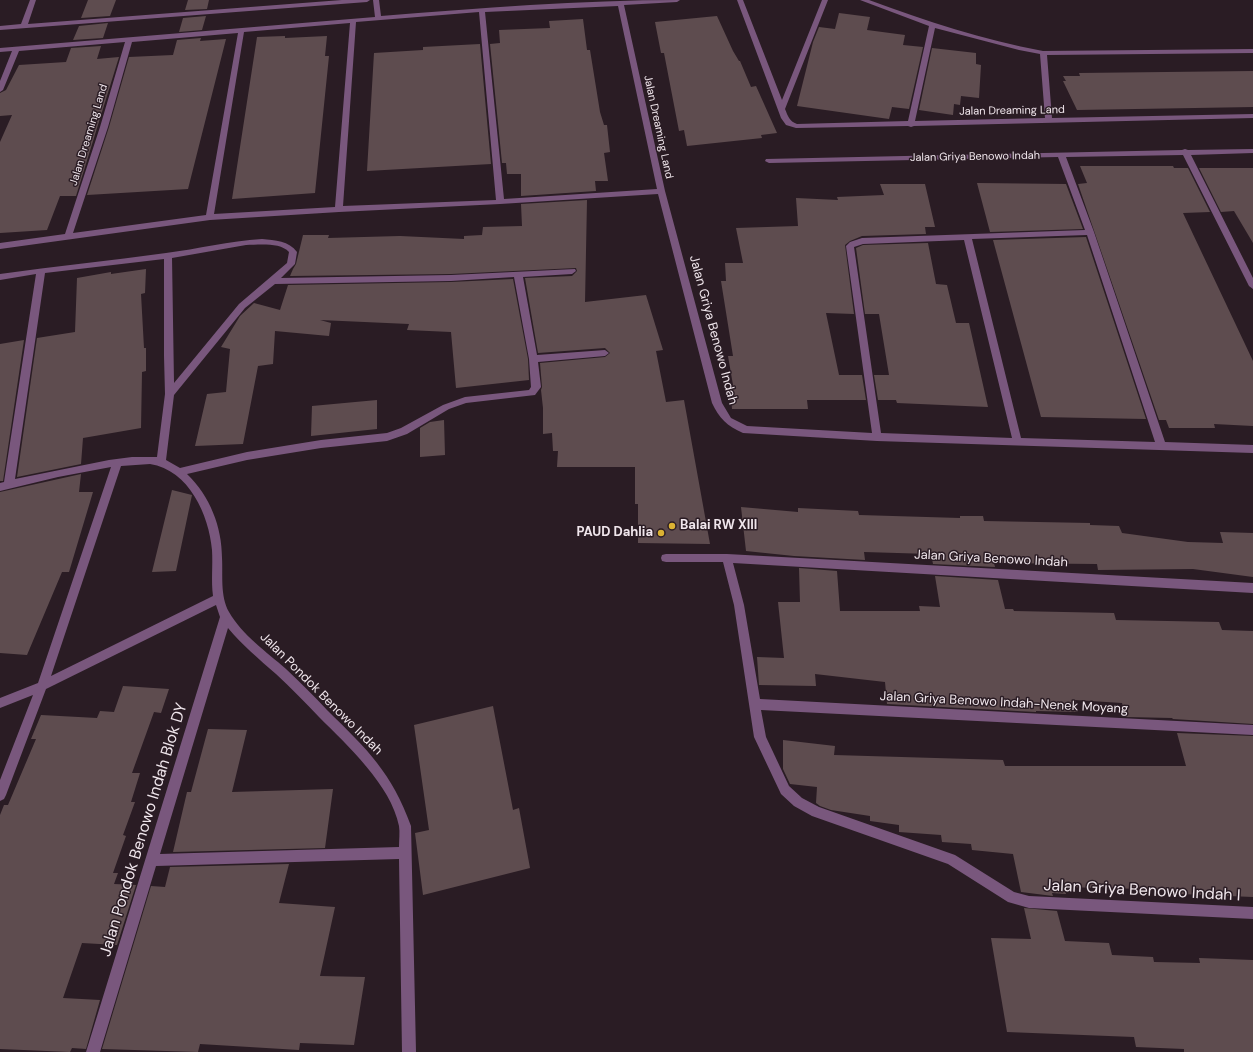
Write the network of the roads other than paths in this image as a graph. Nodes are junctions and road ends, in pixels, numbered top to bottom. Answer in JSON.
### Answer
{"nodes":[{"id":1,"x":33,"y":0,"type":"edge"},
{"id":2,"x":367,"y":0,"type":"edge"},
{"id":3,"x":677,"y":0,"type":"edge"},
{"id":4,"x":740,"y":0,"type":"edge"},
{"id":5,"x":825,"y":0,"type":"edge"},
{"id":6,"x":863,"y":0,"type":"edge"},
{"id":7,"x":376,"y":1,"type":"edge"},
{"id":8,"x":621,"y":4,"type":"junction"},
{"id":9,"x":482,"y":10,"type":"junction"},
{"id":10,"x":378,"y":18,"type":"junction"},
{"id":11,"x":353,"y":22,"type":"junction"},
{"id":12,"x":932,"y":25,"type":"junction"},
{"id":13,"x":24,"y":26,"type":"junction"},
{"id":14,"x":0,"y":28,"type":"edge"},
{"id":15,"x":241,"y":32,"type":"junction"},
{"id":16,"x":129,"y":39,"type":"junction"},
{"id":17,"x":16,"y":49,"type":"junction"},
{"id":18,"x":0,"y":50,"type":"edge"},
{"id":19,"x":1253,"y":51,"type":"edge"},
{"id":20,"x":1042,"y":53,"type":"junction"},
{"id":21,"x":0,"y":90,"type":"edge"},
{"id":22,"x":782,"y":108,"type":"junction"},
{"id":23,"x":1253,"y":116,"type":"edge"},
{"id":24,"x":1049,"y":121,"type":"junction"},
{"id":25,"x":911,"y":125,"type":"junction"},
{"id":26,"x":1185,"y":151,"type":"junction"},
{"id":27,"x":1253,"y":151,"type":"edge"},
{"id":28,"x":1061,"y":155,"type":"junction"},
{"id":29,"x":768,"y":161,"type":"dead end"},
{"id":30,"x":661,"y":191,"type":"junction"},
{"id":31,"x":500,"y":202,"type":"junction"},
{"id":32,"x":339,"y":209,"type":"junction"},
{"id":33,"x":210,"y":217,"type":"junction"},
{"id":34,"x":1090,"y":232,"type":"junction"},
{"id":35,"x":68,"y":236,"type":"junction"},
{"id":36,"x":968,"y":238,"type":"junction"},
{"id":37,"x":0,"y":246,"type":"edge"},
{"id":38,"x":168,"y":256,"type":"junction"},
{"id":39,"x":41,"y":270,"type":"junction"},
{"id":40,"x":572,"y":270,"type":"dead end"},
{"id":41,"x":518,"y":274,"type":"junction"},
{"id":42,"x":0,"y":277,"type":"edge"},
{"id":43,"x":273,"y":281,"type":"junction"},
{"id":44,"x":1253,"y":286,"type":"edge"},
{"id":45,"x":605,"y":353,"type":"dead end"},
{"id":46,"x":533,"y":359,"type":"junction"},
{"id":47,"x":170,"y":394,"type":"junction"},
{"id":48,"x":877,"y":437,"type":"junction"},
{"id":49,"x":1017,"y":440,"type":"junction"},
{"id":50,"x":1161,"y":446,"type":"junction"},
{"id":51,"x":1253,"y":449,"type":"edge"},
{"id":52,"x":161,"y":461,"type":"junction"},
{"id":53,"x":117,"y":462,"type":"junction"},
{"id":54,"x":178,"y":472,"type":"junction"},
{"id":55,"x":5,"y":486,"type":"edge"},
{"id":56,"x":666,"y":558,"type":"dead end"},
{"id":57,"x":727,"y":558,"type":"junction"},
{"id":58,"x":1253,"y":588,"type":"edge"},
{"id":59,"x":218,"y":599,"type":"junction"},
{"id":60,"x":226,"y":616,"type":"junction"},
{"id":61,"x":42,"y":686,"type":"junction"},
{"id":62,"x":0,"y":704,"type":"edge"},
{"id":63,"x":754,"y":704,"type":"junction"},
{"id":64,"x":1253,"y":730,"type":"edge"},
{"id":65,"x":0,"y":795,"type":"edge"},
{"id":66,"x":405,"y":854,"type":"junction"},
{"id":67,"x":152,"y":860,"type":"junction"},
{"id":68,"x":1253,"y":914,"type":"edge"},
{"id":69,"x":93,"y":1052,"type":"edge"},
{"id":70,"x":409,"y":1052,"type":"edge"}],
"edges":[{"from":1,"to":13,"type":"street"},
{"from":2,"to":13,"type":"street"},
{"from":3,"to":8,"type":"street"},
{"from":4,"to":22,"type":"street","name":"Jalan Dreaming Land"},
{"from":5,"to":22,"type":"street"},
{"from":6,"to":12,"type":"street"},
{"from":7,"to":10,"type":"street"},
{"from":8,"to":9,"type":"street"},
{"from":8,"to":30,"type":"street","name":"Jalan Dreaming Land"},
{"from":9,"to":10,"type":"street"},
{"from":9,"to":31,"type":"street"},
{"from":10,"to":11,"type":"street"},
{"from":11,"to":15,"type":"street"},
{"from":11,"to":32,"type":"street"},
{"from":12,"to":20,"type":"street"},
{"from":12,"to":25,"type":"street"},
{"from":13,"to":14,"type":"street"},
{"from":15,"to":16,"type":"street"},
{"from":15,"to":33,"type":"street"},
{"from":16,"to":17,"type":"street"},
{"from":16,"to":35,"type":"street","name":"Jalan Dreaming Land"},
{"from":17,"to":18,"type":"street"},
{"from":17,"to":21,"type":"street"},
{"from":19,"to":20,"type":"street"},
{"from":20,"to":24,"type":"street"},
{"from":22,"to":25,"type":"street","name":"Jalan Dreaming Land"},
{"from":23,"to":24,"type":"street","name":"Jalan Dreaming Land"},
{"from":24,"to":25,"type":"street","name":"Jalan Dreaming Land"},
{"from":26,"to":27,"type":"street","name":"Jalan Griya Benowo Indah"},
{"from":26,"to":28,"type":"street","name":"Jalan Griya Benowo Indah"},
{"from":26,"to":44,"type":"street"},
{"from":28,"to":29,"type":"street","name":"Jalan Griya Benowo Indah"},
{"from":28,"to":34,"type":"street"},
{"from":30,"to":31,"type":"street","name":"Jalan Dreaming Land"},
{"from":30,"to":48,"type":"street","name":"Jalan Griya Benowo Indah"},
{"from":31,"to":32,"type":"street","name":"Jalan Dreaming Land"},
{"from":32,"to":33,"type":"street","name":"Jalan Dreaming Land"},
{"from":33,"to":35,"type":"street","name":"Jalan Dreaming Land"},
{"from":34,"to":36,"type":"street"},
{"from":34,"to":50,"type":"street"},
{"from":35,"to":37,"type":"street","name":"Jalan Dreaming Land"},
{"from":36,"to":48,"type":"street"},
{"from":36,"to":49,"type":"street"},
{"from":38,"to":39,"type":"street"},
{"from":38,"to":43,"type":"street"},
{"from":38,"to":47,"type":"street"},
{"from":39,"to":42,"type":"street"},
{"from":39,"to":55,"type":"street"},
{"from":40,"to":41,"type":"street"},
{"from":41,"to":43,"type":"street"},
{"from":41,"to":46,"type":"street"},
{"from":43,"to":47,"type":"street"},
{"from":45,"to":46,"type":"street"},
{"from":46,"to":54,"type":"street"},
{"from":47,"to":52,"type":"street"},
{"from":48,"to":49,"type":"street","name":"Jalan Griya Benowo Indah"},
{"from":49,"to":50,"type":"street","name":"Jalan Griya Benowo Indah"},
{"from":50,"to":51,"type":"street","name":"Jalan Griya Benowo Indah"},
{"from":52,"to":53,"type":"street"},
{"from":52,"to":54,"type":"street","name":"Jalan Pondok Benowo Indah"},
{"from":53,"to":55,"type":"street"},
{"from":53,"to":61,"type":"street"},
{"from":54,"to":59,"type":"street","name":"Jalan Pondok Benowo Indah"},
{"from":56,"to":57,"type":"street","name":"Jalan Griya Benowo Indah"},
{"from":57,"to":58,"type":"street","name":"Jalan Griya Benowo Indah"},
{"from":57,"to":63,"type":"street"},
{"from":59,"to":60,"type":"street","name":"Jalan Pondok Benowo Indah"},
{"from":59,"to":61,"type":"street"},
{"from":60,"to":66,"type":"street","name":"Jalan Pondok Benowo Indah"},
{"from":60,"to":67,"type":"street","name":"Jalan Pondok Benowo Indah Blok DY"},
{"from":61,"to":62,"type":"street"},
{"from":61,"to":65,"type":"street"},
{"from":63,"to":64,"type":"street","name":"Jalan Griya Benowo Indah-Nenek Moyang"},
{"from":63,"to":68,"type":"street","name":"Jalan Griya Benowo Indah I"},
{"from":66,"to":67,"type":"street"},
{"from":66,"to":70,"type":"street","name":"Jalan Pondok Benowo Indah"},
{"from":67,"to":69,"type":"street","name":"Jalan Pondok Benowo Indah Blok DY"}]}
